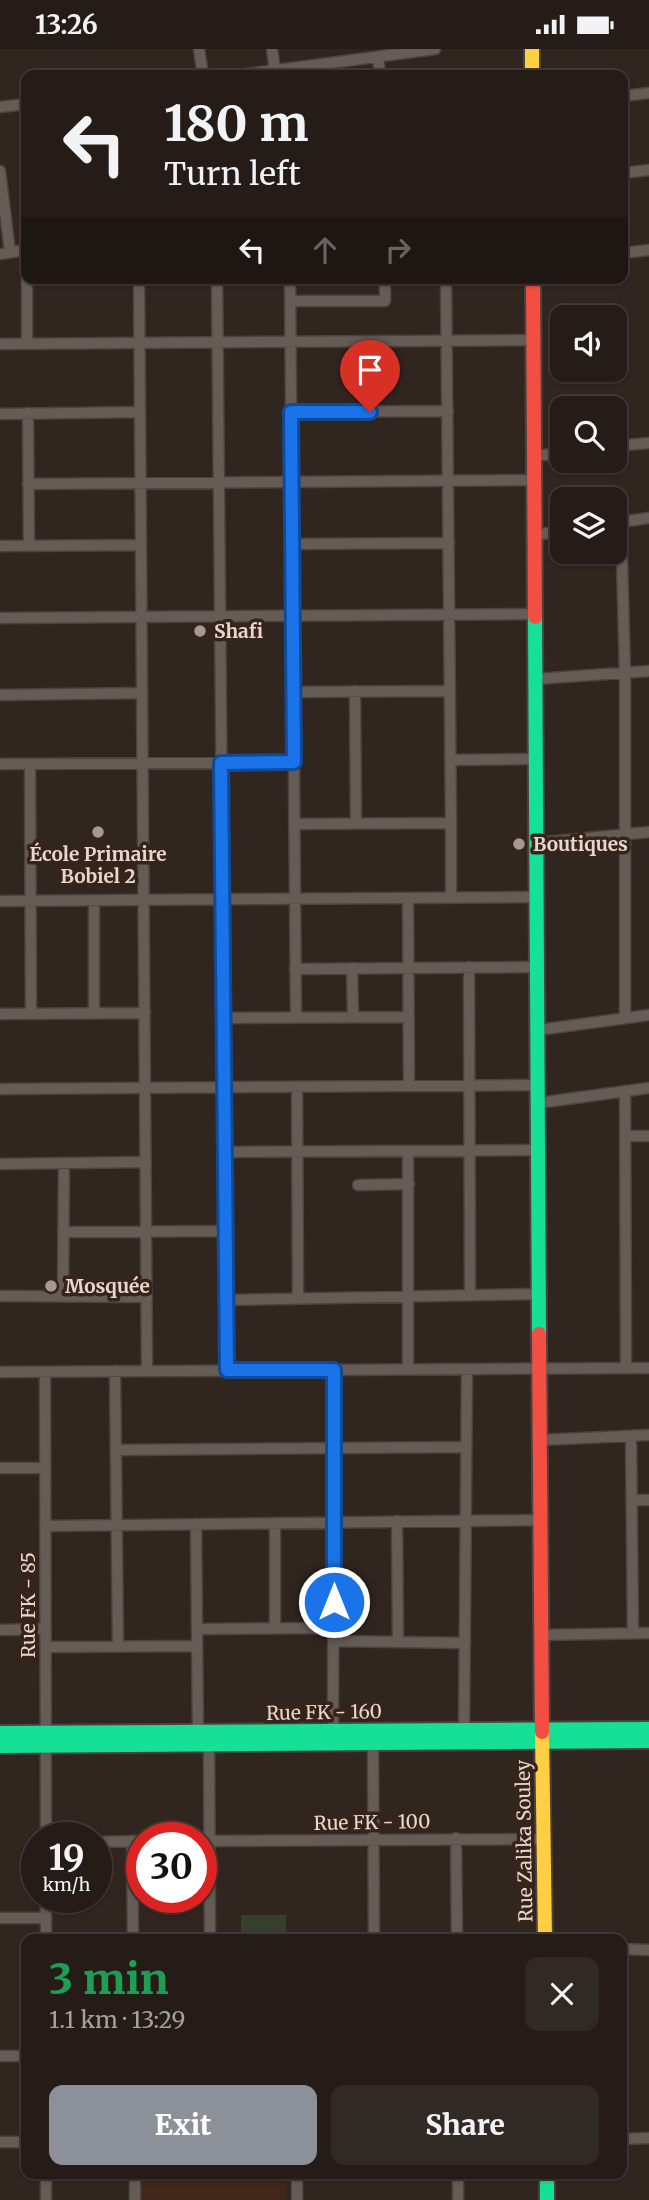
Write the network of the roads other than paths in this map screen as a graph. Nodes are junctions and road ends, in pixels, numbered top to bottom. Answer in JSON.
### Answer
{"nodes":[{"id":1,"x":199,"y":49,"type":"edge"},
{"id":2,"x":272,"y":49,"type":"edge"},
{"id":3,"x":435,"y":49,"type":"edge"},
{"id":4,"x":532,"y":49,"type":"edge"},
{"id":5,"x":378,"y":57,"type":"junction"},
{"id":6,"x":202,"y":70,"type":"edge"},
{"id":7,"x":275,"y":70,"type":"edge"},
{"id":8,"x":282,"y":70,"type":"edge"},
{"id":9,"x":379,"y":70,"type":"edge"},
{"id":10,"x":532,"y":70,"type":"edge"},
{"id":11,"x":649,"y":93,"type":"edge"},
{"id":12,"x":628,"y":95,"type":"edge"},
{"id":13,"x":21,"y":105,"type":"edge"},
{"id":14,"x":0,"y":107,"type":"edge"},
{"id":15,"x":649,"y":170,"type":"edge"},
{"id":16,"x":0,"y":171,"type":"edge"},
{"id":17,"x":628,"y":172,"type":"edge"},
{"id":18,"x":0,"y":177,"type":"edge"},
{"id":19,"x":649,"y":250,"type":"edge"},
{"id":20,"x":628,"y":252,"type":"edge"},
{"id":21,"x":5,"y":253,"type":"edge"},
{"id":22,"x":27,"y":284,"type":"edge"},
{"id":23,"x":139,"y":284,"type":"edge"},
{"id":24,"x":217,"y":284,"type":"edge"},
{"id":25,"x":290,"y":284,"type":"edge"},
{"id":26,"x":385,"y":284,"type":"edge"},
{"id":27,"x":446,"y":284,"type":"edge"},
{"id":28,"x":533,"y":284,"type":"edge"},
{"id":29,"x":290,"y":301,"type":"junction"},
{"id":30,"x":534,"y":340,"type":"junction"},
{"id":31,"x":447,"y":341,"type":"junction"},
{"id":32,"x":218,"y":342,"type":"junction"},
{"id":33,"x":291,"y":342,"type":"junction"},
{"id":34,"x":140,"y":343,"type":"junction"},
{"id":35,"x":0,"y":344,"type":"edge"},
{"id":36,"x":27,"y":344,"type":"junction"},
{"id":37,"x":448,"y":411,"type":"junction"},
{"id":38,"x":141,"y":412,"type":"junction"},
{"id":39,"x":291,"y":412,"type":"junction"},
{"id":40,"x":28,"y":413,"type":"junction"},
{"id":41,"x":0,"y":414,"type":"edge"},
{"id":42,"x":649,"y":443,"type":"edge"},
{"id":43,"x":627,"y":445,"type":"edge"},
{"id":44,"x":550,"y":454,"type":"edge"},
{"id":45,"x":534,"y":456,"type":"junction"},
{"id":46,"x":534,"y":480,"type":"junction"},
{"id":47,"x":449,"y":481,"type":"junction"},
{"id":48,"x":219,"y":482,"type":"junction"},
{"id":49,"x":292,"y":482,"type":"junction"},
{"id":50,"x":141,"y":483,"type":"junction"},
{"id":51,"x":28,"y":484,"type":"junction"},
{"id":52,"x":649,"y":518,"type":"edge"},
{"id":53,"x":627,"y":522,"type":"edge"},
{"id":54,"x":550,"y":533,"type":"edge"},
{"id":55,"x":535,"y":535,"type":"junction"},
{"id":56,"x":449,"y":543,"type":"junction"},
{"id":57,"x":292,"y":544,"type":"junction"},
{"id":58,"x":141,"y":545,"type":"junction"},
{"id":59,"x":0,"y":546,"type":"edge"},
{"id":60,"x":29,"y":546,"type":"junction"},
{"id":61,"x":620,"y":564,"type":"edge"},
{"id":62,"x":535,"y":614,"type":"junction"},
{"id":63,"x":449,"y":615,"type":"junction"},
{"id":64,"x":293,"y":616,"type":"junction"},
{"id":65,"x":142,"y":617,"type":"junction"},
{"id":66,"x":220,"y":617,"type":"junction"},
{"id":67,"x":0,"y":618,"type":"edge"},
{"id":68,"x":649,"y":671,"type":"edge"},
{"id":69,"x":625,"y":674,"type":"junction"},
{"id":70,"x":536,"y":679,"type":"junction"},
{"id":71,"x":355,"y":691,"type":"junction"},
{"id":72,"x":450,"y":691,"type":"junction"},
{"id":73,"x":293,"y":692,"type":"junction"},
{"id":74,"x":142,"y":694,"type":"junction"},
{"id":75,"x":0,"y":695,"type":"edge"},
{"id":76,"x":450,"y":759,"type":"junction"},
{"id":77,"x":536,"y":759,"type":"junction"},
{"id":78,"x":294,"y":762,"type":"junction"},
{"id":79,"x":143,"y":763,"type":"junction"},
{"id":80,"x":221,"y":763,"type":"junction"},
{"id":81,"x":0,"y":764,"type":"edge"},
{"id":82,"x":30,"y":764,"type":"junction"},
{"id":83,"x":356,"y":823,"type":"junction"},
{"id":84,"x":451,"y":823,"type":"junction"},
{"id":85,"x":294,"y":824,"type":"junction"},
{"id":86,"x":649,"y":832,"type":"edge"},
{"id":87,"x":624,"y":835,"type":"junction"},
{"id":88,"x":537,"y":843,"type":"junction"},
{"id":89,"x":537,"y":897,"type":"junction"},
{"id":90,"x":408,"y":898,"type":"junction"},
{"id":91,"x":451,"y":898,"type":"junction"},
{"id":92,"x":222,"y":899,"type":"junction"},
{"id":93,"x":295,"y":899,"type":"junction"},
{"id":94,"x":144,"y":900,"type":"junction"},
{"id":95,"x":0,"y":901,"type":"edge"},
{"id":96,"x":31,"y":901,"type":"junction"},
{"id":97,"x":93,"y":901,"type":"junction"},
{"id":98,"x":469,"y":967,"type":"junction"},
{"id":99,"x":537,"y":967,"type":"junction"},
{"id":100,"x":352,"y":968,"type":"junction"},
{"id":101,"x":408,"y":968,"type":"junction"},
{"id":102,"x":295,"y":969,"type":"junction"},
{"id":103,"x":94,"y":1013,"type":"junction"},
{"id":104,"x":145,"y":1013,"type":"junction"},
{"id":105,"x":0,"y":1014,"type":"edge"},
{"id":106,"x":32,"y":1014,"type":"junction"},
{"id":107,"x":649,"y":1015,"type":"edge"},
{"id":108,"x":353,"y":1017,"type":"junction"},
{"id":109,"x":409,"y":1017,"type":"junction"},
{"id":110,"x":223,"y":1018,"type":"junction"},
{"id":111,"x":296,"y":1018,"type":"junction"},
{"id":112,"x":625,"y":1018,"type":"junction"},
{"id":113,"x":538,"y":1030,"type":"junction"},
{"id":114,"x":538,"y":1085,"type":"junction"},
{"id":115,"x":409,"y":1086,"type":"junction"},
{"id":116,"x":471,"y":1086,"type":"junction"},
{"id":117,"x":297,"y":1087,"type":"junction"},
{"id":118,"x":145,"y":1088,"type":"junction"},
{"id":119,"x":224,"y":1088,"type":"junction"},
{"id":120,"x":649,"y":1088,"type":"edge"},
{"id":121,"x":0,"y":1089,"type":"edge"},
{"id":122,"x":625,"y":1091,"type":"junction"},
{"id":123,"x":538,"y":1103,"type":"junction"},
{"id":124,"x":625,"y":1136,"type":"junction"},
{"id":125,"x":649,"y":1136,"type":"edge"},
{"id":126,"x":471,"y":1150,"type":"junction"},
{"id":127,"x":538,"y":1150,"type":"junction"},
{"id":128,"x":298,"y":1151,"type":"junction"},
{"id":129,"x":408,"y":1151,"type":"junction"},
{"id":130,"x":224,"y":1152,"type":"junction"},
{"id":131,"x":146,"y":1162,"type":"junction"},
{"id":132,"x":64,"y":1163,"type":"junction"},
{"id":133,"x":0,"y":1164,"type":"edge"},
{"id":134,"x":409,"y":1184,"type":"junction"},
{"id":135,"x":358,"y":1185,"type":"dead end"},
{"id":136,"x":146,"y":1231,"type":"junction"},
{"id":137,"x":225,"y":1231,"type":"junction"},
{"id":138,"x":63,"y":1232,"type":"junction"},
{"id":139,"x":539,"y":1294,"type":"junction"},
{"id":140,"x":470,"y":1295,"type":"junction"},
{"id":141,"x":0,"y":1296,"type":"edge"},
{"id":142,"x":63,"y":1296,"type":"junction"},
{"id":143,"x":147,"y":1297,"type":"junction"},
{"id":144,"x":408,"y":1297,"type":"junction"},
{"id":145,"x":298,"y":1298,"type":"junction"},
{"id":146,"x":225,"y":1300,"type":"junction"},
{"id":147,"x":626,"y":1368,"type":"junction"},
{"id":148,"x":649,"y":1368,"type":"edge"},
{"id":149,"x":467,"y":1369,"type":"junction"},
{"id":150,"x":227,"y":1370,"type":"junction"},
{"id":151,"x":334,"y":1370,"type":"junction"},
{"id":152,"x":408,"y":1370,"type":"junction"},
{"id":153,"x":540,"y":1370,"type":"junction"},
{"id":154,"x":45,"y":1371,"type":"junction"},
{"id":155,"x":115,"y":1371,"type":"junction"},
{"id":156,"x":147,"y":1371,"type":"junction"},
{"id":157,"x":0,"y":1373,"type":"edge"},
{"id":158,"x":649,"y":1435,"type":"edge"},
{"id":159,"x":631,"y":1436,"type":"junction"},
{"id":160,"x":540,"y":1440,"type":"junction"},
{"id":161,"x":466,"y":1447,"type":"junction"},
{"id":162,"x":334,"y":1449,"type":"junction"},
{"id":163,"x":116,"y":1450,"type":"junction"},
{"id":164,"x":0,"y":1468,"type":"edge"},
{"id":165,"x":45,"y":1468,"type":"junction"},
{"id":166,"x":632,"y":1500,"type":"junction"},
{"id":167,"x":649,"y":1500,"type":"edge"},
{"id":168,"x":466,"y":1520,"type":"junction"},
{"id":169,"x":541,"y":1520,"type":"junction"},
{"id":170,"x":397,"y":1521,"type":"junction"},
{"id":171,"x":334,"y":1522,"type":"junction"},
{"id":172,"x":275,"y":1523,"type":"junction"},
{"id":173,"x":197,"y":1524,"type":"junction"},
{"id":174,"x":116,"y":1525,"type":"junction"},
{"id":175,"x":45,"y":1526,"type":"junction"},
{"id":176,"x":275,"y":1628,"type":"junction"},
{"id":177,"x":333,"y":1628,"type":"junction"},
{"id":178,"x":46,"y":1629,"type":"junction"},
{"id":179,"x":197,"y":1629,"type":"junction"},
{"id":180,"x":0,"y":1630,"type":"edge"},
{"id":181,"x":633,"y":1633,"type":"junction"},
{"id":182,"x":649,"y":1633,"type":"edge"},
{"id":183,"x":541,"y":1635,"type":"junction"},
{"id":184,"x":333,"y":1641,"type":"junction"},
{"id":185,"x":398,"y":1642,"type":"junction"},
{"id":186,"x":465,"y":1643,"type":"junction"},
{"id":187,"x":197,"y":1646,"type":"junction"},
{"id":188,"x":46,"y":1647,"type":"junction"},
{"id":189,"x":118,"y":1647,"type":"junction"},
{"id":190,"x":649,"y":1729,"type":"edge"},
{"id":191,"x":333,"y":1730,"type":"junction"},
{"id":192,"x":464,"y":1730,"type":"junction"},
{"id":193,"x":0,"y":1733,"type":"edge"},
{"id":194,"x":542,"y":1736,"type":"junction"},
{"id":195,"x":46,"y":1739,"type":"junction"},
{"id":196,"x":201,"y":1741,"type":"junction"},
{"id":197,"x":649,"y":1741,"type":"edge"},
{"id":198,"x":373,"y":1743,"type":"junction"},
{"id":199,"x":0,"y":1746,"type":"edge"},
{"id":200,"x":46,"y":1822,"type":"edge"},
{"id":201,"x":204,"y":1822,"type":"edge"},
{"id":202,"x":456,"y":1838,"type":"junction"},
{"id":203,"x":373,"y":1839,"type":"junction"},
{"id":204,"x":543,"y":1839,"type":"junction"},
{"id":205,"x":217,"y":1841,"type":"edge"},
{"id":206,"x":46,"y":1913,"type":"edge"},
{"id":207,"x":134,"y":1913,"type":"edge"},
{"id":208,"x":209,"y":1913,"type":"edge"},
{"id":209,"x":0,"y":1918,"type":"edge"},
{"id":210,"x":46,"y":1918,"type":"junction"},
{"id":211,"x":46,"y":1934,"type":"edge"},
{"id":212,"x":133,"y":1934,"type":"edge"},
{"id":213,"x":210,"y":1934,"type":"edge"},
{"id":214,"x":374,"y":1934,"type":"edge"},
{"id":215,"x":457,"y":1934,"type":"edge"},
{"id":216,"x":545,"y":1934,"type":"edge"},
{"id":217,"x":627,"y":1949,"type":"edge"},
{"id":218,"x":649,"y":1950,"type":"edge"},
{"id":219,"x":0,"y":2056,"type":"edge"},
{"id":220,"x":21,"y":2056,"type":"edge"},
{"id":221,"x":627,"y":2139,"type":"edge"},
{"id":222,"x":649,"y":2139,"type":"edge"},
{"id":223,"x":0,"y":2142,"type":"edge"},
{"id":224,"x":21,"y":2142,"type":"edge"},
{"id":225,"x":46,"y":2179,"type":"edge"},
{"id":226,"x":135,"y":2179,"type":"edge"},
{"id":227,"x":297,"y":2179,"type":"edge"},
{"id":228,"x":458,"y":2179,"type":"edge"},
{"id":229,"x":547,"y":2179,"type":"edge"},
{"id":230,"x":46,"y":2200,"type":"edge"},
{"id":231,"x":135,"y":2200,"type":"edge"},
{"id":232,"x":297,"y":2200,"type":"edge"},
{"id":233,"x":458,"y":2200,"type":"edge"},
{"id":234,"x":547,"y":2200,"type":"edge"}],
"edges":[{"from":1,"to":6,"type":"street"},
{"from":2,"to":7,"type":"street"},
{"from":3,"to":5,"type":"street"},
{"from":4,"to":10,"type":"street"},
{"from":5,"to":8,"type":"street"},
{"from":5,"to":9,"type":"street"},
{"from":11,"to":12,"type":"street"},
{"from":13,"to":14,"type":"street"},
{"from":15,"to":17,"type":"street"},
{"from":16,"to":18,"type":"street"},
{"from":18,"to":21,"type":"street"},
{"from":19,"to":20,"type":"street"},
{"from":22,"to":36,"type":"street"},
{"from":23,"to":34,"type":"street"},
{"from":24,"to":32,"type":"street"},
{"from":25,"to":29,"type":"street"},
{"from":26,"to":29,"type":"street"},
{"from":27,"to":31,"type":"street"},
{"from":28,"to":30,"type":"street","name":"Rue Zalika Souley"},
{"from":29,"to":33,"type":"street"},
{"from":30,"to":31,"type":"street"},
{"from":30,"to":45,"type":"street","name":"Rue Zalika Souley"},
{"from":31,"to":33,"type":"street"},
{"from":31,"to":37,"type":"street"},
{"from":32,"to":33,"type":"street"},
{"from":32,"to":34,"type":"street"},
{"from":32,"to":48,"type":"street"},
{"from":33,"to":39,"type":"street"},
{"from":34,"to":36,"type":"street"},
{"from":34,"to":38,"type":"street"},
{"from":35,"to":36,"type":"street"},
{"from":37,"to":39,"type":"street"},
{"from":37,"to":47,"type":"street"},
{"from":38,"to":40,"type":"street"},
{"from":38,"to":50,"type":"street"},
{"from":39,"to":49,"type":"street"},
{"from":40,"to":41,"type":"street"},
{"from":40,"to":51,"type":"street"},
{"from":42,"to":43,"type":"street"},
{"from":44,"to":45,"type":"street"},
{"from":45,"to":46,"type":"street","name":"Rue Zalika Souley"},
{"from":46,"to":47,"type":"street"},
{"from":46,"to":55,"type":"street","name":"Rue Zalika Souley"},
{"from":47,"to":49,"type":"street"},
{"from":47,"to":56,"type":"street"},
{"from":48,"to":49,"type":"street"},
{"from":48,"to":50,"type":"street"},
{"from":48,"to":66,"type":"street"},
{"from":49,"to":57,"type":"street"},
{"from":50,"to":51,"type":"street"},
{"from":50,"to":58,"type":"street"},
{"from":51,"to":60,"type":"street"},
{"from":52,"to":53,"type":"street"},
{"from":54,"to":55,"type":"street"},
{"from":55,"to":62,"type":"street","name":"Rue Zalika Souley"},
{"from":56,"to":57,"type":"street"},
{"from":56,"to":63,"type":"street"},
{"from":57,"to":64,"type":"street"},
{"from":58,"to":60,"type":"street"},
{"from":58,"to":65,"type":"street"},
{"from":59,"to":60,"type":"street"},
{"from":61,"to":69,"type":"street"},
{"from":62,"to":63,"type":"street"},
{"from":62,"to":70,"type":"street","name":"Rue Zalika Souley"},
{"from":63,"to":64,"type":"street"},
{"from":63,"to":72,"type":"street"},
{"from":64,"to":66,"type":"street"},
{"from":64,"to":73,"type":"street"},
{"from":65,"to":66,"type":"street"},
{"from":65,"to":67,"type":"street"},
{"from":65,"to":74,"type":"street"},
{"from":66,"to":80,"type":"street"},
{"from":68,"to":69,"type":"street"},
{"from":69,"to":70,"type":"street"},
{"from":69,"to":87,"type":"street"},
{"from":70,"to":77,"type":"street","name":"Rue Zalika Souley"},
{"from":71,"to":72,"type":"street"},
{"from":71,"to":73,"type":"street"},
{"from":71,"to":83,"type":"street"},
{"from":72,"to":76,"type":"street"},
{"from":73,"to":78,"type":"street"},
{"from":74,"to":75,"type":"street"},
{"from":74,"to":79,"type":"street"},
{"from":76,"to":77,"type":"street"},
{"from":76,"to":84,"type":"street"},
{"from":77,"to":88,"type":"street","name":"Rue Zalika Souley"},
{"from":78,"to":80,"type":"street"},
{"from":78,"to":85,"type":"street"},
{"from":79,"to":80,"type":"street"},
{"from":79,"to":82,"type":"street"},
{"from":79,"to":94,"type":"street"},
{"from":80,"to":92,"type":"street"},
{"from":81,"to":82,"type":"street"},
{"from":82,"to":96,"type":"street"},
{"from":83,"to":84,"type":"street"},
{"from":83,"to":85,"type":"street"},
{"from":84,"to":91,"type":"street"},
{"from":85,"to":93,"type":"street"},
{"from":86,"to":87,"type":"street"},
{"from":87,"to":88,"type":"street"},
{"from":87,"to":112,"type":"street"},
{"from":88,"to":89,"type":"street","name":"Rue Zalika Souley"},
{"from":89,"to":91,"type":"street"},
{"from":89,"to":99,"type":"street","name":"Rue Zalika Souley"},
{"from":90,"to":91,"type":"street"},
{"from":90,"to":93,"type":"street"},
{"from":90,"to":101,"type":"street"},
{"from":92,"to":93,"type":"street"},
{"from":92,"to":94,"type":"street"},
{"from":92,"to":110,"type":"street"},
{"from":93,"to":102,"type":"street"},
{"from":94,"to":97,"type":"street"},
{"from":94,"to":104,"type":"street"},
{"from":95,"to":96,"type":"street"},
{"from":96,"to":97,"type":"street"},
{"from":96,"to":106,"type":"street"},
{"from":97,"to":103,"type":"street"},
{"from":98,"to":99,"type":"street"},
{"from":98,"to":101,"type":"street"},
{"from":98,"to":116,"type":"street"},
{"from":99,"to":113,"type":"street","name":"Rue Zalika Souley"},
{"from":100,"to":101,"type":"street"},
{"from":100,"to":102,"type":"street"},
{"from":100,"to":108,"type":"street"},
{"from":101,"to":109,"type":"street"},
{"from":102,"to":111,"type":"street"},
{"from":103,"to":104,"type":"street"},
{"from":103,"to":106,"type":"street"},
{"from":104,"to":118,"type":"street"},
{"from":105,"to":106,"type":"street"},
{"from":107,"to":112,"type":"street"},
{"from":108,"to":109,"type":"street"},
{"from":108,"to":111,"type":"street"},
{"from":109,"to":115,"type":"street"},
{"from":110,"to":111,"type":"street"},
{"from":110,"to":119,"type":"street"},
{"from":112,"to":113,"type":"street"},
{"from":113,"to":114,"type":"street","name":"Rue Zalika Souley"},
{"from":114,"to":116,"type":"street"},
{"from":114,"to":123,"type":"street","name":"Rue Zalika Souley"},
{"from":115,"to":116,"type":"street"},
{"from":115,"to":117,"type":"street"},
{"from":116,"to":126,"type":"street"},
{"from":117,"to":119,"type":"street"},
{"from":117,"to":128,"type":"street"},
{"from":118,"to":119,"type":"street"},
{"from":118,"to":121,"type":"street"},
{"from":118,"to":131,"type":"street"},
{"from":119,"to":130,"type":"street"},
{"from":120,"to":122,"type":"street"},
{"from":122,"to":123,"type":"street"},
{"from":122,"to":124,"type":"street"},
{"from":123,"to":127,"type":"street","name":"Rue Zalika Souley"},
{"from":124,"to":125,"type":"street"},
{"from":124,"to":147,"type":"street"},
{"from":126,"to":127,"type":"street"},
{"from":126,"to":129,"type":"street"},
{"from":126,"to":140,"type":"street"},
{"from":127,"to":139,"type":"street","name":"Rue Zalika Souley"},
{"from":128,"to":129,"type":"street"},
{"from":128,"to":130,"type":"street"},
{"from":128,"to":145,"type":"street"},
{"from":129,"to":134,"type":"street"},
{"from":130,"to":137,"type":"street"},
{"from":131,"to":132,"type":"street"},
{"from":131,"to":136,"type":"street"},
{"from":132,"to":133,"type":"street"},
{"from":132,"to":138,"type":"street"},
{"from":134,"to":135,"type":"street"},
{"from":134,"to":144,"type":"street"},
{"from":136,"to":137,"type":"street"},
{"from":136,"to":138,"type":"street"},
{"from":136,"to":143,"type":"street"},
{"from":137,"to":146,"type":"street"},
{"from":138,"to":142,"type":"street"},
{"from":139,"to":140,"type":"street"},
{"from":139,"to":153,"type":"street","name":"Rue Zalika Souley"},
{"from":140,"to":144,"type":"street"},
{"from":141,"to":142,"type":"street"},
{"from":142,"to":143,"type":"street"},
{"from":143,"to":156,"type":"street"},
{"from":144,"to":145,"type":"street"},
{"from":144,"to":152,"type":"street"},
{"from":145,"to":146,"type":"street"},
{"from":146,"to":150,"type":"street"},
{"from":147,"to":148,"type":"street"},
{"from":147,"to":153,"type":"street"},
{"from":149,"to":152,"type":"street"},
{"from":149,"to":153,"type":"street"},
{"from":149,"to":161,"type":"street"},
{"from":150,"to":151,"type":"street"},
{"from":150,"to":156,"type":"street"},
{"from":151,"to":152,"type":"street"},
{"from":151,"to":162,"type":"street"},
{"from":153,"to":160,"type":"street","name":"Rue Zalika Souley"},
{"from":154,"to":155,"type":"street"},
{"from":154,"to":157,"type":"street"},
{"from":154,"to":165,"type":"street","name":"Rue FK - 85"},
{"from":155,"to":156,"type":"street"},
{"from":155,"to":163,"type":"street"},
{"from":158,"to":159,"type":"street"},
{"from":159,"to":160,"type":"street"},
{"from":159,"to":166,"type":"street"},
{"from":160,"to":169,"type":"street","name":"Rue Zalika Souley"},
{"from":161,"to":162,"type":"street"},
{"from":161,"to":168,"type":"street"},
{"from":162,"to":163,"type":"street"},
{"from":162,"to":171,"type":"street"},
{"from":163,"to":174,"type":"street"},
{"from":164,"to":165,"type":"street"},
{"from":165,"to":175,"type":"street","name":"Rue FK - 85"},
{"from":166,"to":167,"type":"street"},
{"from":166,"to":181,"type":"street"},
{"from":168,"to":169,"type":"street"},
{"from":168,"to":170,"type":"street"},
{"from":168,"to":186,"type":"street"},
{"from":169,"to":183,"type":"street","name":"Rue Zalika Souley"},
{"from":170,"to":171,"type":"street"},
{"from":170,"to":185,"type":"street"},
{"from":171,"to":172,"type":"street"},
{"from":171,"to":177,"type":"street"},
{"from":172,"to":173,"type":"street"},
{"from":172,"to":176,"type":"street"},
{"from":173,"to":174,"type":"street"},
{"from":173,"to":179,"type":"street"},
{"from":174,"to":175,"type":"street"},
{"from":174,"to":189,"type":"street"},
{"from":175,"to":178,"type":"street","name":"Rue FK - 85"},
{"from":176,"to":177,"type":"street"},
{"from":176,"to":179,"type":"street"},
{"from":177,"to":184,"type":"street"},
{"from":178,"to":180,"type":"street"},
{"from":178,"to":188,"type":"street","name":"Rue FK - 85"},
{"from":179,"to":187,"type":"street"},
{"from":181,"to":182,"type":"street"},
{"from":181,"to":183,"type":"street"},
{"from":183,"to":194,"type":"street","name":"Rue Zalika Souley"},
{"from":184,"to":185,"type":"street"},
{"from":184,"to":191,"type":"street"},
{"from":185,"to":186,"type":"street"},
{"from":186,"to":192,"type":"street"},
{"from":187,"to":189,"type":"street"},
{"from":187,"to":196,"type":"street"},
{"from":188,"to":189,"type":"street"},
{"from":188,"to":195,"type":"street","name":"Rue FK - 85"},
{"from":190,"to":194,"type":"street","name":"Rue FK - 160"},
{"from":191,"to":192,"type":"street","name":"Rue FK - 160"},
{"from":191,"to":196,"type":"street","name":"Rue FK - 160"},
{"from":192,"to":194,"type":"street","name":"Rue FK - 160"},
{"from":193,"to":195,"type":"street","name":"Rue FK - 160"},
{"from":194,"to":197,"type":"street","name":"Rue FK - 160"},
{"from":194,"to":198,"type":"street","name":"Rue FK - 160"},
{"from":194,"to":204,"type":"street","name":"Rue Zalika Souley"},
{"from":195,"to":196,"type":"street","name":"Rue FK - 160"},
{"from":195,"to":199,"type":"street","name":"Rue FK - 160"},
{"from":195,"to":200,"type":"street","name":"Rue FK - 85"},
{"from":196,"to":198,"type":"street","name":"Rue FK - 160"},
{"from":196,"to":201,"type":"street"},
{"from":198,"to":203,"type":"street"},
{"from":202,"to":203,"type":"street","name":"Rue FK - 100"},
{"from":202,"to":204,"type":"street","name":"Rue FK - 100"},
{"from":202,"to":215,"type":"street"},
{"from":203,"to":205,"type":"street","name":"Rue FK - 100"},
{"from":203,"to":214,"type":"street"},
{"from":204,"to":216,"type":"street","name":"Rue Zalika Souley"},
{"from":206,"to":210,"type":"street"},
{"from":207,"to":212,"type":"street"},
{"from":208,"to":213,"type":"street"},
{"from":209,"to":210,"type":"street"},
{"from":210,"to":211,"type":"street"},
{"from":217,"to":218,"type":"street"},
{"from":219,"to":220,"type":"street"},
{"from":221,"to":222,"type":"street"},
{"from":223,"to":224,"type":"street"},
{"from":225,"to":230,"type":"street"},
{"from":226,"to":231,"type":"street"},
{"from":227,"to":232,"type":"street"},
{"from":228,"to":233,"type":"street"},
{"from":229,"to":234,"type":"street"}]}
